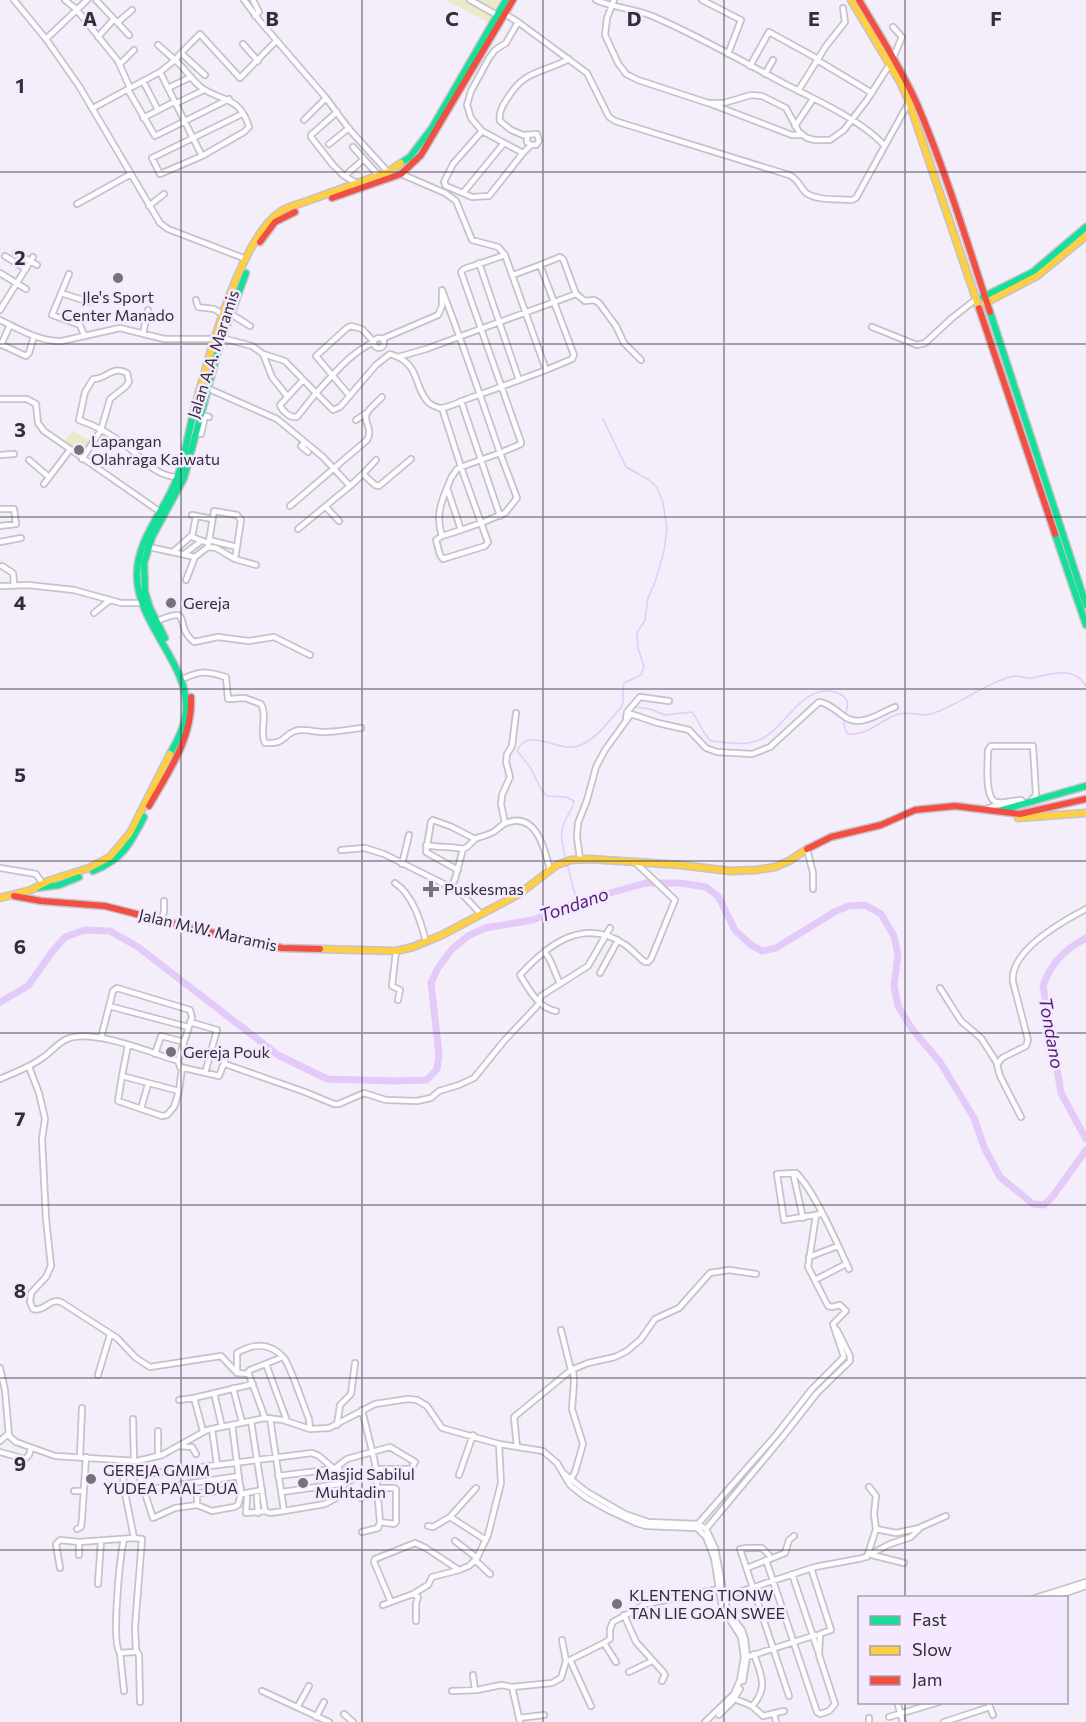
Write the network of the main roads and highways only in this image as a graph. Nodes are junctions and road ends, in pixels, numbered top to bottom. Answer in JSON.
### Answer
{"nodes":[{"id":1,"x":506,"y":0,"type":"edge"},
{"id":2,"x":513,"y":0,"type":"edge"},
{"id":3,"x":851,"y":0,"type":"edge"},
{"id":4,"x":860,"y":0,"type":"edge"},
{"id":5,"x":892,"y":61,"type":"junction"},
{"id":6,"x":1086,"y":227,"type":"edge"},
{"id":7,"x":1086,"y":236,"type":"edge"},
{"id":8,"x":981,"y":301,"type":"junction"},
{"id":9,"x":227,"y":314,"type":"junction"},
{"id":10,"x":218,"y":338,"type":"junction"},
{"id":11,"x":192,"y":436,"type":"junction"},
{"id":12,"x":1086,"y":605,"type":"edge"},
{"id":13,"x":1086,"y":625,"type":"edge"},
{"id":14,"x":1086,"y":786,"type":"edge"},
{"id":15,"x":1086,"y":799,"type":"edge"},
{"id":16,"x":992,"y":811,"type":"junction"},
{"id":17,"x":1086,"y":813,"type":"edge"},
{"id":18,"x":141,"y":817,"type":"junction"},
{"id":19,"x":42,"y":886,"type":"junction"},
{"id":20,"x":10,"y":896,"type":"junction"},
{"id":21,"x":0,"y":898,"type":"edge"},
{"id":22,"x":40,"y":901,"type":"junction"}],
"edges":[{"from":1,"to":9,"type":"main road","name":"Jalan A.A. Maramis"},
{"from":2,"to":9,"type":"main road"},
{"from":3,"to":5,"type":"main road"},
{"from":4,"to":5,"type":"main road"},
{"from":5,"to":8,"type":"main road"},
{"from":5,"to":8,"type":"main road"},
{"from":6,"to":8,"type":"main road"},
{"from":7,"to":8,"type":"main road"},
{"from":8,"to":12,"type":"main road"},
{"from":8,"to":13,"type":"main road"},
{"from":9,"to":10,"type":"main road"},
{"from":10,"to":11,"type":"main road","name":"Jalan A.A. Maramis"},
{"from":10,"to":11,"type":"main road"},
{"from":11,"to":18,"type":"main road","name":"Jalan A.A. Maramis"},
{"from":11,"to":18,"type":"main road"},
{"from":14,"to":16,"type":"main road"},
{"from":15,"to":16,"type":"main road"},
{"from":16,"to":17,"type":"main road"},
{"from":16,"to":22,"type":"main road","name":"Jalan M.W. Maramis"},
{"from":18,"to":19,"type":"main road"},
{"from":19,"to":20,"type":"main road"},
{"from":19,"to":22,"type":"main road"},
{"from":20,"to":21,"type":"main road"},
{"from":20,"to":22,"type":"main road","name":"Jalan M.W. Maramis"}]}
